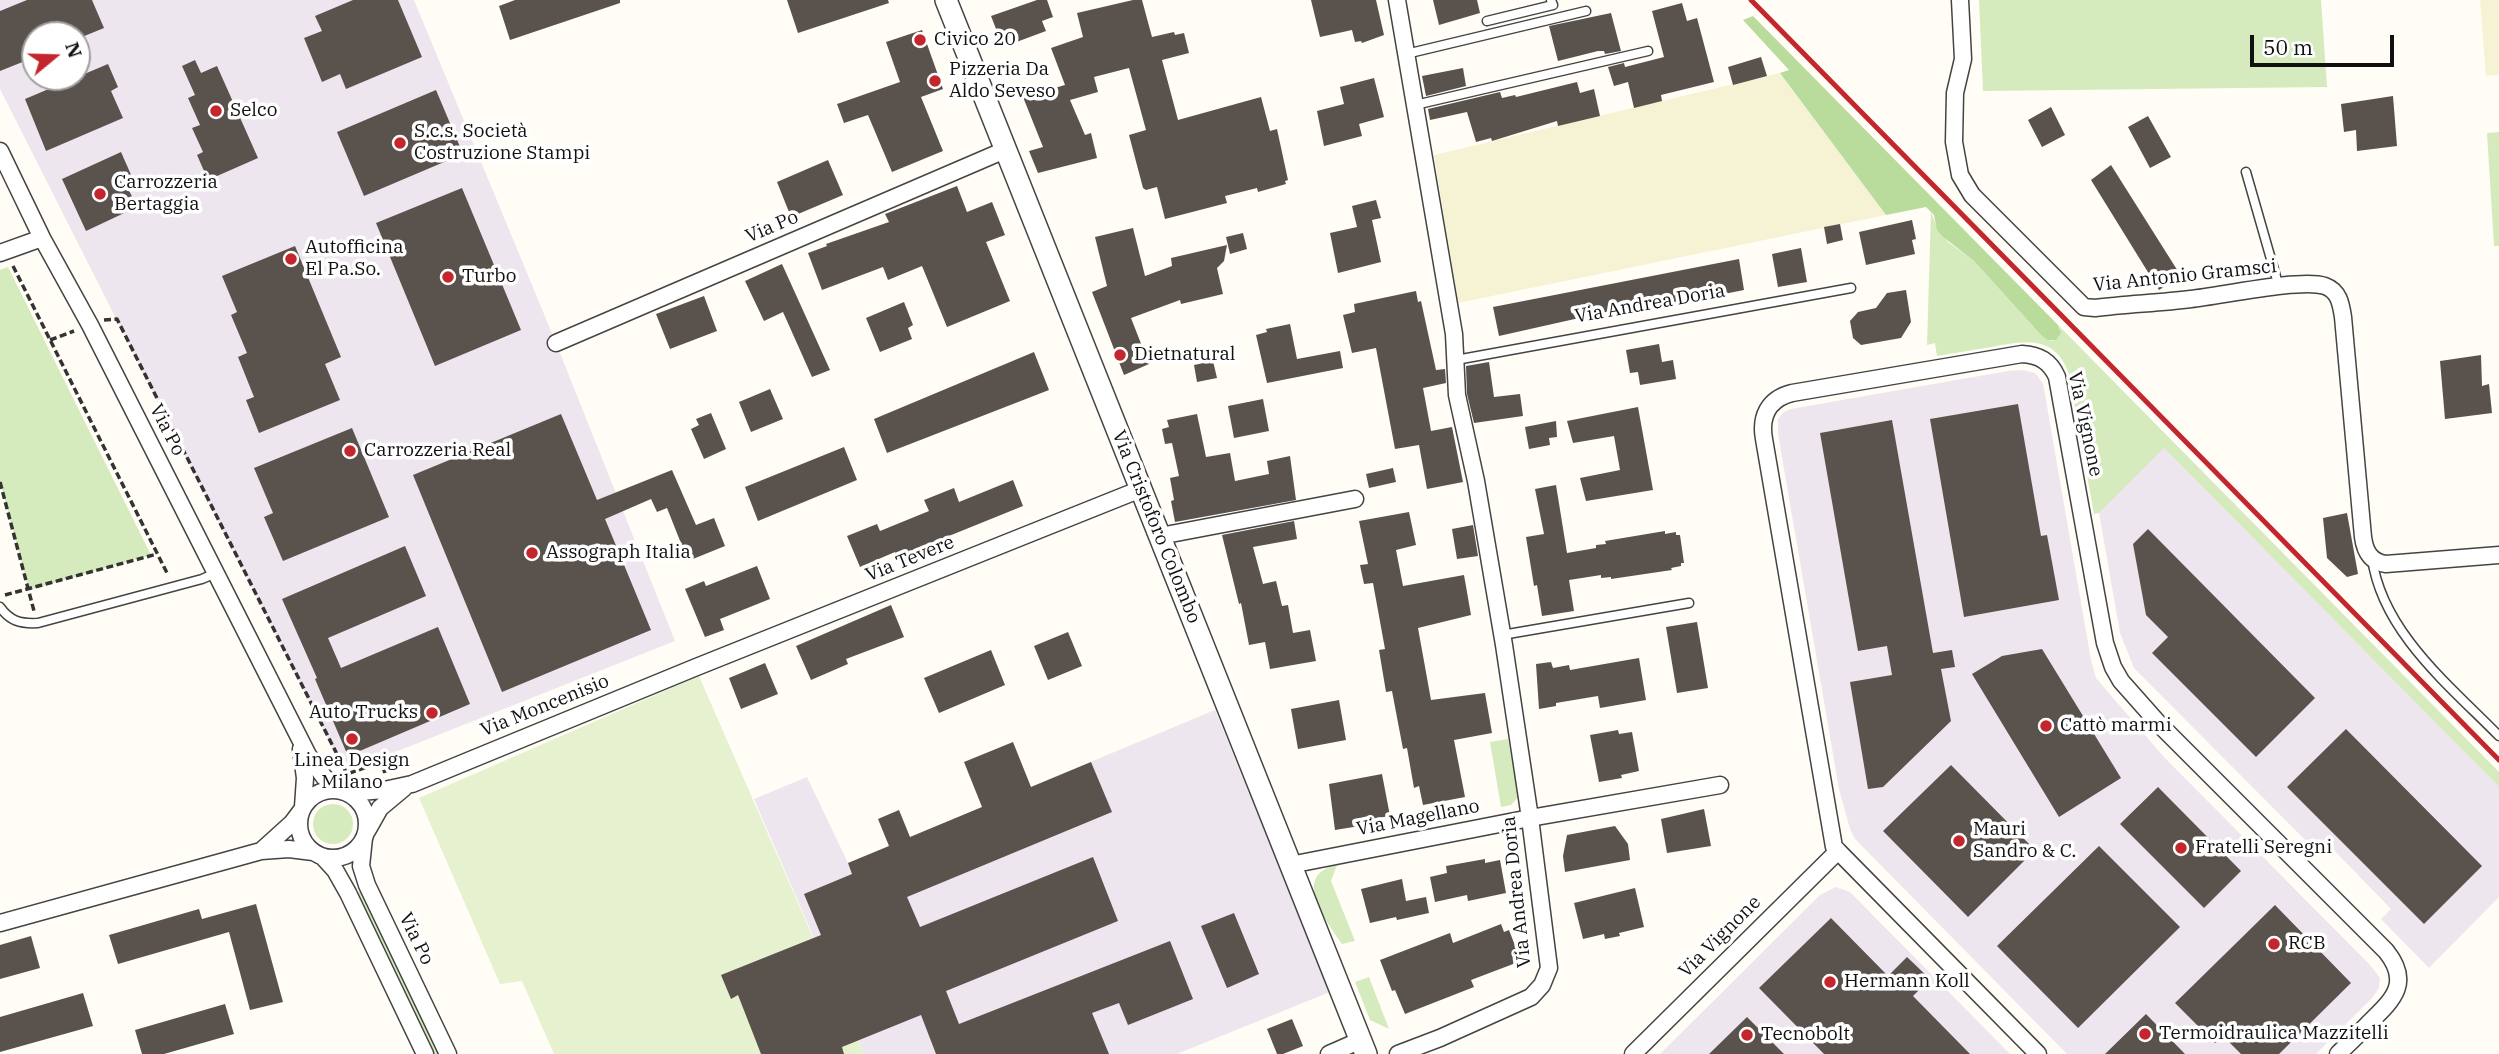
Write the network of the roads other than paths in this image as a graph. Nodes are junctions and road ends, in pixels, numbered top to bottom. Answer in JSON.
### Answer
{"nodes":[{"id":1,"x":946,"y":0,"type":"edge"},
{"id":2,"x":1397,"y":0,"type":"edge"},
{"id":3,"x":1551,"y":0,"type":"edge"},
{"id":4,"x":1960,"y":0,"type":"edge"},
{"id":5,"x":1586,"y":11,"type":"dead end"},
{"id":6,"x":1487,"y":21,"type":"dead end"},
{"id":7,"x":1648,"y":51,"type":"dead end"},
{"id":8,"x":1406,"y":54,"type":"junction"},
{"id":9,"x":1415,"y":105,"type":"junction"},
{"id":10,"x":0,"y":150,"type":"edge"},
{"id":11,"x":1005,"y":150,"type":"junction"},
{"id":12,"x":2246,"y":172,"type":"dead end"},
{"id":13,"x":42,"y":238,"type":"junction"},
{"id":14,"x":5,"y":257,"type":"edge"},
{"id":15,"x":2279,"y":287,"type":"junction"},
{"id":16,"x":1851,"y":288,"type":"dead end"},
{"id":17,"x":556,"y":343,"type":"dead end"},
{"id":18,"x":1456,"y":360,"type":"junction"},
{"id":19,"x":1141,"y":489,"type":"junction"},
{"id":20,"x":1355,"y":499,"type":"dead end"},
{"id":21,"x":1160,"y":536,"type":"junction"},
{"id":22,"x":2499,"y":555,"type":"edge"},
{"id":23,"x":2372,"y":558,"type":"junction"},
{"id":24,"x":216,"y":573,"type":"junction"},
{"id":25,"x":1689,"y":603,"type":"dead end"},
{"id":26,"x":0,"y":607,"type":"edge"},
{"id":27,"x":1502,"y":635,"type":"junction"},
{"id":28,"x":694,"y":668,"type":"joint"},
{"id":29,"x":295,"y":730,"type":"junction"},
{"id":30,"x":2499,"y":736,"type":"edge"},
{"id":31,"x":412,"y":784,"type":"junction"},
{"id":32,"x":1720,"y":785,"type":"dead end"},
{"id":33,"x":343,"y":791,"type":"junction"},
{"id":34,"x":303,"y":809,"type":"junction"},
{"id":35,"x":1530,"y":818,"type":"junction"},
{"id":36,"x":365,"y":835,"type":"junction"},
{"id":37,"x":261,"y":851,"type":"junction"},
{"id":38,"x":1838,"y":851,"type":"junction"},
{"id":39,"x":318,"y":855,"type":"junction"},
{"id":40,"x":1290,"y":865,"type":"junction"},
{"id":41,"x":0,"y":923,"type":"edge"},
{"id":42,"x":1364,"y":1047,"type":"edge"},
{"id":43,"x":425,"y":1054,"type":"edge"},
{"id":44,"x":448,"y":1054,"type":"edge"},
{"id":45,"x":1329,"y":1054,"type":"edge"},
{"id":46,"x":1398,"y":1054,"type":"edge"},
{"id":47,"x":1633,"y":1054,"type":"edge"},
{"id":48,"x":2038,"y":1054,"type":"edge"},
{"id":49,"x":2338,"y":1054,"type":"edge"}],
"edges":[{"from":1,"to":11,"type":"street","name":"Via Cristoforo Colombo"},
{"from":2,"to":8,"type":"street","name":"Via Andrea Doria"},
{"from":3,"to":6,"type":"lane"},
{"from":4,"to":15,"type":"street","name":"Via Antonio Gramsci"},
{"from":5,"to":8,"type":"lane"},
{"from":7,"to":9,"type":"lane"},
{"from":8,"to":9,"type":"street","name":"Via Andrea Doria"},
{"from":9,"to":18,"type":"street","name":"Via Andrea Doria"},
{"from":10,"to":13,"type":"street","name":"Via Po"},
{"from":11,"to":17,"type":"street","name":"Via Po"},
{"from":11,"to":19,"type":"street","name":"Via Cristoforo Colombo"},
{"from":12,"to":15,"type":"lane"},
{"from":13,"to":14,"type":"street"},
{"from":13,"to":24,"type":"street","name":"Via Po"},
{"from":15,"to":23,"type":"street","name":"Via Antonio Gramsci"},
{"from":16,"to":18,"type":"lane","name":"Via Andrea Doria"},
{"from":18,"to":27,"type":"street","name":"Via Andrea Doria"},
{"from":19,"to":21,"type":"street","name":"Via Cristoforo Colombo"},
{"from":19,"to":28,"type":"street","name":"Via Tevere"},
{"from":20,"to":21,"type":"street"},
{"from":21,"to":40,"type":"street","name":"Via Cristoforo Colombo"},
{"from":22,"to":23,"type":"street"},
{"from":23,"to":30,"type":"lane"},
{"from":24,"to":26,"type":"lane"},
{"from":24,"to":29,"type":"street","name":"Via Po"},
{"from":25,"to":27,"type":"lane"},
{"from":27,"to":35,"type":"street","name":"Via Andrea Doria"},
{"from":28,"to":31,"type":"street","name":"Via Moncenisio"},
{"from":29,"to":33,"type":"street","name":"Via Po"},
{"from":29,"to":34,"type":"street","name":"Via Po"},
{"from":31,"to":33,"type":"street","name":"Via Moncenisio"},
{"from":31,"to":36,"type":"street","name":"Via Moncenisio"},
{"from":32,"to":35,"type":"street","name":"Via Magellano"},
{"from":33,"to":34,"type":"street"},
{"from":33,"to":36,"type":"street"},
{"from":34,"to":37,"type":"street"},
{"from":34,"to":39,"type":"street"},
{"from":35,"to":40,"type":"street","name":"Via Magellano"},
{"from":35,"to":46,"type":"street","name":"Via Andrea Doria"},
{"from":36,"to":39,"type":"street"},
{"from":36,"to":44,"type":"street","name":"Via Po"},
{"from":37,"to":39,"type":"street"},
{"from":37,"to":41,"type":"street"},
{"from":38,"to":47,"type":"street","name":"Via Vignone"},
{"from":38,"to":48,"type":"street","name":"Via Vignone"},
{"from":38,"to":49,"type":"street","name":"Via Vignone"},
{"from":39,"to":43,"type":"street"},
{"from":40,"to":42,"type":"street","name":"Via Cristoforo Colombo"},
{"from":42,"to":45,"type":"street"}]}
